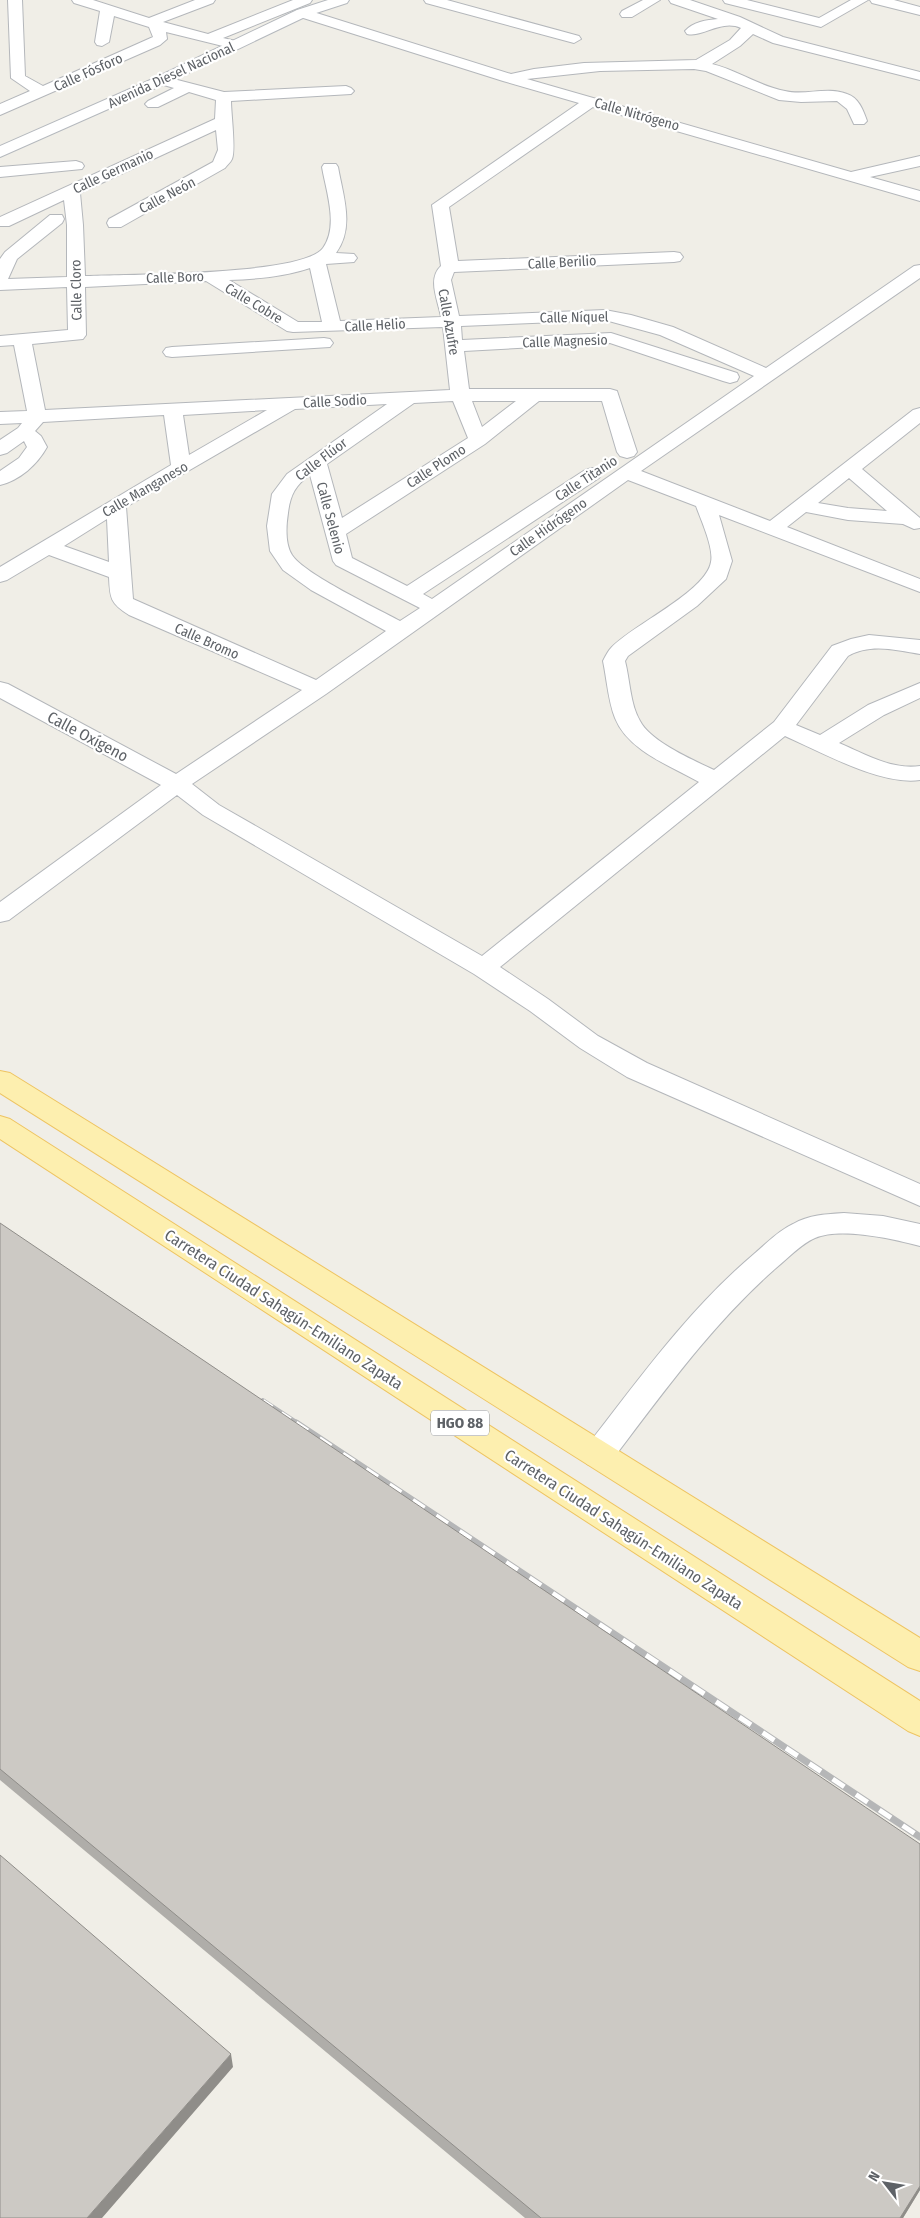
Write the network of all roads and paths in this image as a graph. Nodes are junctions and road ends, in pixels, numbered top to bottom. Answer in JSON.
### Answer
{"nodes":[{"id":1,"x":15,"y":0,"type":"edge"},
{"id":2,"x":208,"y":0,"type":"edge"},
{"id":3,"x":342,"y":0,"type":"edge"},
{"id":4,"x":431,"y":0,"type":"edge"},
{"id":5,"x":494,"y":0,"type":"edge"},
{"id":6,"x":653,"y":0,"type":"edge"},
{"id":7,"x":676,"y":0,"type":"edge"},
{"id":8,"x":730,"y":0,"type":"edge"},
{"id":9,"x":861,"y":0,"type":"edge"},
{"id":10,"x":877,"y":0,"type":"edge"},
{"id":11,"x":84,"y":1,"type":"edge"},
{"id":12,"x":108,"y":8,"type":"junction"},
{"id":13,"x":920,"y":11,"type":"edge"},
{"id":14,"x":300,"y":13,"type":"edge"},
{"id":15,"x":627,"y":14,"type":"dead end"},
{"id":16,"x":781,"y":14,"type":"junction"},
{"id":17,"x":532,"y":18,"type":"dead end"},
{"id":18,"x":735,"y":20,"type":"junction"},
{"id":19,"x":153,"y":23,"type":"junction"},
{"id":20,"x":750,"y":28,"type":"junction"},
{"id":21,"x":692,"y":31,"type":"dead end"},
{"id":22,"x":209,"y":38,"type":"junction"},
{"id":23,"x":574,"y":39,"type":"dead end"},
{"id":24,"x":102,"y":42,"type":"dead end"},
{"id":25,"x":235,"y":45,"type":"junction"},
{"id":26,"x":811,"y":50,"type":"junction"},
{"id":27,"x":706,"y":67,"type":"junction"},
{"id":28,"x":827,"y":67,"type":"dead end"},
{"id":29,"x":920,"y":76,"type":"edge"},
{"id":30,"x":665,"y":79,"type":"dead end"},
{"id":31,"x":162,"y":80,"type":"junction"},
{"id":32,"x":504,"y":80,"type":"junction"},
{"id":33,"x":821,"y":82,"type":"dead end"},
{"id":34,"x":188,"y":87,"type":"junction"},
{"id":35,"x":346,"y":91,"type":"dead end"},
{"id":36,"x":43,"y":92,"type":"junction"},
{"id":37,"x":815,"y":96,"type":"junction"},
{"id":38,"x":224,"y":97,"type":"junction"},
{"id":39,"x":591,"y":101,"type":"junction"},
{"id":40,"x":153,"y":104,"type":"dead end"},
{"id":41,"x":0,"y":110,"type":"edge"},
{"id":42,"x":223,"y":120,"type":"junction"},
{"id":43,"x":859,"y":121,"type":"dead end"},
{"id":44,"x":0,"y":152,"type":"edge"},
{"id":45,"x":920,"y":161,"type":"edge"},
{"id":46,"x":76,"y":166,"type":"dead end"},
{"id":47,"x":330,"y":168,"type":"dead end"},
{"id":48,"x":0,"y":172,"type":"edge"},
{"id":49,"x":851,"y":177,"type":"junction"},
{"id":50,"x":71,"y":190,"type":"junction"},
{"id":51,"x":920,"y":196,"type":"edge"},
{"id":52,"x":74,"y":218,"type":"junction"},
{"id":53,"x":56,"y":219,"type":"junction"},
{"id":54,"x":2,"y":222,"type":"edge"},
{"id":55,"x":115,"y":222,"type":"dead end"},
{"id":56,"x":920,"y":255,"type":"edge"},
{"id":57,"x":674,"y":257,"type":"dead end"},
{"id":58,"x":348,"y":258,"type":"dead end"},
{"id":59,"x":319,"y":260,"type":"junction"},
{"id":60,"x":58,"y":264,"type":"dead end"},
{"id":61,"x":22,"y":266,"type":"dead end"},
{"id":62,"x":450,"y":267,"type":"junction"},
{"id":63,"x":920,"y":270,"type":"edge"},
{"id":64,"x":75,"y":272,"type":"junction"},
{"id":65,"x":1,"y":275,"type":"edge"},
{"id":66,"x":209,"y":276,"type":"junction"},
{"id":67,"x":332,"y":327,"type":"junction"},
{"id":68,"x":299,"y":328,"type":"joint"},
{"id":69,"x":453,"y":334,"type":"junction"},
{"id":70,"x":793,"y":337,"type":"dead end"},
{"id":71,"x":22,"y":339,"type":"junction"},
{"id":72,"x":0,"y":341,"type":"edge"},
{"id":73,"x":172,"y":352,"type":"dead end"},
{"id":74,"x":761,"y":363,"type":"junction"},
{"id":75,"x":730,"y":377,"type":"junction"},
{"id":76,"x":460,"y":395,"type":"junction"},
{"id":77,"x":533,"y":396,"type":"junction"},
{"id":78,"x":410,"y":397,"type":"junction"},
{"id":79,"x":291,"y":404,"type":"junction"},
{"id":80,"x":173,"y":410,"type":"junction"},
{"id":81,"x":920,"y":414,"type":"edge"},
{"id":82,"x":37,"y":416,"type":"junction"},
{"id":83,"x":0,"y":418,"type":"edge"},
{"id":84,"x":25,"y":432,"type":"junction"},
{"id":85,"x":478,"y":440,"type":"junction"},
{"id":86,"x":0,"y":449,"type":"edge"},
{"id":87,"x":627,"y":452,"type":"junction"},
{"id":88,"x":316,"y":461,"type":"junction"},
{"id":89,"x":180,"y":468,"type":"junction"},
{"id":90,"x":850,"y":469,"type":"junction"},
{"id":91,"x":626,"y":472,"type":"junction"},
{"id":92,"x":0,"y":479,"type":"edge"},
{"id":93,"x":705,"y":502,"type":"junction"},
{"id":94,"x":116,"y":505,"type":"junction"},
{"id":95,"x":804,"y":506,"type":"junction"},
{"id":96,"x":914,"y":523,"type":"edge"},
{"id":97,"x":773,"y":528,"type":"junction"},
{"id":98,"x":336,"y":531,"type":"junction"},
{"id":99,"x":48,"y":546,"type":"junction"},
{"id":100,"x":119,"y":573,"type":"junction"},
{"id":101,"x":0,"y":576,"type":"edge"},
{"id":102,"x":920,"y":586,"type":"edge"},
{"id":103,"x":409,"y":594,"type":"junction"},
{"id":104,"x":433,"y":608,"type":"junction"},
{"id":105,"x":401,"y":630,"type":"junction"},
{"id":106,"x":920,"y":647,"type":"edge"},
{"id":107,"x":0,"y":689,"type":"edge"},
{"id":108,"x":318,"y":690,"type":"junction"},
{"id":109,"x":920,"y":690,"type":"edge"},
{"id":110,"x":782,"y":727,"type":"junction"},
{"id":111,"x":822,"y":743,"type":"junction"},
{"id":112,"x":920,"y":773,"type":"edge"},
{"id":113,"x":714,"y":780,"type":"junction"},
{"id":114,"x":177,"y":784,"type":"junction"},
{"id":115,"x":0,"y":914,"type":"edge"},
{"id":116,"x":483,"y":968,"type":"junction"},
{"id":117,"x":0,"y":1080,"type":"edge"},
{"id":118,"x":0,"y":1126,"type":"edge"},
{"id":119,"x":920,"y":1196,"type":"edge"},
{"id":120,"x":920,"y":1235,"type":"edge"},
{"id":121,"x":598,"y":1455,"type":"junction"},
{"id":122,"x":920,"y":1656,"type":"edge"},
{"id":123,"x":920,"y":1720,"type":"edge"}],
"edges":[{"from":1,"to":36,"type":"street"},
{"from":2,"to":19,"type":"street"},
{"from":3,"to":14,"type":"street","name":"Avenida Diesel Nacional"},
{"from":4,"to":23,"type":"street"},
{"from":5,"to":17,"type":"street"},
{"from":6,"to":15,"type":"street"},
{"from":7,"to":18,"type":"street"},
{"from":8,"to":16,"type":"street"},
{"from":9,"to":16,"type":"street"},
{"from":10,"to":13,"type":"street"},
{"from":11,"to":12,"type":"street"},
{"from":12,"to":19,"type":"street"},
{"from":12,"to":24,"type":"street"},
{"from":14,"to":22,"type":"street"},
{"from":14,"to":25,"type":"street","name":"Avenida Diesel Nacional"},
{"from":14,"to":32,"type":"street","name":"Calle Nitrógeno"},
{"from":16,"to":18,"type":"street"},
{"from":18,"to":20,"type":"street"},
{"from":18,"to":21,"type":"street"},
{"from":19,"to":22,"type":"street"},
{"from":19,"to":36,"type":"street","name":"Calle Fósforo"},
{"from":20,"to":26,"type":"street"},
{"from":20,"to":27,"type":"street"},
{"from":22,"to":25,"type":"street"},
{"from":25,"to":31,"type":"street","name":"Avenida Diesel Nacional"},
{"from":26,"to":28,"type":"street"},
{"from":26,"to":29,"type":"street"},
{"from":27,"to":30,"type":"street"},
{"from":27,"to":32,"type":"street"},
{"from":27,"to":37,"type":"street"},
{"from":31,"to":34,"type":"street"},
{"from":31,"to":44,"type":"street","name":"Avenida Diesel Nacional"},
{"from":32,"to":39,"type":"street","name":"Calle Nitrógeno"},
{"from":33,"to":37,"type":"street"},
{"from":34,"to":38,"type":"street"},
{"from":34,"to":40,"type":"street"},
{"from":35,"to":38,"type":"street"},
{"from":36,"to":41,"type":"street","name":"Calle Fósforo"},
{"from":37,"to":43,"type":"street"},
{"from":38,"to":42,"type":"street"},
{"from":39,"to":49,"type":"street","name":"Calle Nitrógeno"},
{"from":39,"to":62,"type":"street","name":"Calle Azufre"},
{"from":42,"to":50,"type":"street","name":"Calle Germanio"},
{"from":42,"to":55,"type":"street","name":"Calle Neón"},
{"from":45,"to":49,"type":"street"},
{"from":46,"to":48,"type":"street"},
{"from":47,"to":59,"type":"street"},
{"from":49,"to":51,"type":"street","name":"Calle Nitrógeno"},
{"from":50,"to":52,"type":"street","name":"Calle Cloro"},
{"from":50,"to":54,"type":"street","name":"Calle Germanio"},
{"from":52,"to":53,"type":"street"},
{"from":52,"to":64,"type":"street","name":"Calle Cloro"},
{"from":53,"to":54,"type":"street"},
{"from":53,"to":65,"type":"street"},
{"from":56,"to":70,"type":"street"},
{"from":57,"to":62,"type":"street","name":"Calle Berilio"},
{"from":58,"to":59,"type":"street","name":"Calle Boro"},
{"from":59,"to":66,"type":"street","name":"Calle Boro"},
{"from":59,"to":67,"type":"street"},
{"from":60,"to":64,"type":"street"},
{"from":61,"to":65,"type":"street"},
{"from":62,"to":69,"type":"street","name":"Calle Azufre"},
{"from":63,"to":74,"type":"street","name":"Calle Hidrógeno"},
{"from":64,"to":65,"type":"street","name":"Calle Boro"},
{"from":64,"to":66,"type":"street","name":"Calle Boro"},
{"from":64,"to":71,"type":"street","name":"Calle Cloro"},
{"from":66,"to":68,"type":"street","name":"Calle Cobre"},
{"from":67,"to":68,"type":"street","name":"Calle Helio"},
{"from":67,"to":69,"type":"street","name":"Calle Helio"},
{"from":69,"to":73,"type":"street","name":"Calle Magnesio"},
{"from":69,"to":74,"type":"street","name":"Calle Níquel"},
{"from":69,"to":75,"type":"street","name":"Calle Magnesio"},
{"from":69,"to":76,"type":"street","name":"Calle Azufre"},
{"from":71,"to":72,"type":"street","name":"Calle Cloro"},
{"from":71,"to":82,"type":"street"},
{"from":74,"to":75,"type":"street","name":"Calle Titanio"},
{"from":74,"to":91,"type":"street","name":"Calle Hidrógeno"},
{"from":75,"to":87,"type":"street","name":"Calle Titanio"},
{"from":76,"to":77,"type":"street","name":"Calle Sodio"},
{"from":76,"to":78,"type":"street","name":"Calle Sodio"},
{"from":76,"to":85,"type":"street","name":"Calle Azufre"},
{"from":77,"to":85,"type":"street","name":"Calle Plomo"},
{"from":77,"to":87,"type":"street","name":"Calle Sodio"},
{"from":78,"to":79,"type":"street","name":"Calle Sodio"},
{"from":78,"to":88,"type":"street","name":"Calle Flúor"},
{"from":79,"to":80,"type":"street","name":"Calle Sodio"},
{"from":79,"to":89,"type":"street","name":"Calle Manganeso"},
{"from":80,"to":82,"type":"street","name":"Calle Sodio"},
{"from":80,"to":89,"type":"street"},
{"from":81,"to":90,"type":"street"},
{"from":82,"to":83,"type":"street","name":"Calle Sodio"},
{"from":82,"to":84,"type":"street"},
{"from":84,"to":86,"type":"street"},
{"from":84,"to":92,"type":"street"},
{"from":85,"to":98,"type":"street","name":"Calle Plomo"},
{"from":87,"to":103,"type":"street","name":"Calle Titanio"},
{"from":88,"to":98,"type":"street","name":"Calle Selenio"},
{"from":88,"to":105,"type":"street","name":"Calle Flúor"},
{"from":89,"to":94,"type":"street","name":"Calle Manganeso"},
{"from":90,"to":95,"type":"street"},
{"from":90,"to":96,"type":"street"},
{"from":91,"to":93,"type":"street"},
{"from":91,"to":104,"type":"street","name":"Calle Hidrógeno"},
{"from":93,"to":97,"type":"street"},
{"from":93,"to":113,"type":"street"},
{"from":94,"to":99,"type":"street","name":"Calle Manganeso"},
{"from":94,"to":100,"type":"street","name":"Calle Bromo"},
{"from":95,"to":96,"type":"street"},
{"from":95,"to":97,"type":"street"},
{"from":97,"to":102,"type":"street"},
{"from":98,"to":103,"type":"street","name":"Calle Selenio"},
{"from":99,"to":100,"type":"street"},
{"from":99,"to":101,"type":"street","name":"Calle Manganeso"},
{"from":100,"to":108,"type":"street","name":"Calle Bromo"},
{"from":103,"to":104,"type":"street"},
{"from":104,"to":105,"type":"street","name":"Calle Hidrógeno"},
{"from":105,"to":108,"type":"street","name":"Calle Hidrógeno"},
{"from":106,"to":110,"type":"street"},
{"from":107,"to":114,"type":"street","name":"Calle Oxígeno"},
{"from":108,"to":114,"type":"street","name":"Calle Hidrógeno"},
{"from":109,"to":111,"type":"street"},
{"from":110,"to":111,"type":"street"},
{"from":110,"to":113,"type":"street"},
{"from":111,"to":112,"type":"street"},
{"from":113,"to":116,"type":"street"},
{"from":114,"to":115,"type":"street","name":"Calle Hidrógeno"},
{"from":114,"to":116,"type":"street","name":"Calle Oxígeno"},
{"from":116,"to":119,"type":"street","name":"Calle Oxígeno"},
{"from":117,"to":121,"type":"main road","number":"HGO 88"},
{"from":118,"to":123,"type":"main road","name":"Carretera Ciudad Sahagún-Emiliano Zapata","number":"HGO 88"},
{"from":120,"to":121,"type":"street"},
{"from":121,"to":122,"type":"main road","number":"HGO 88"}]}
